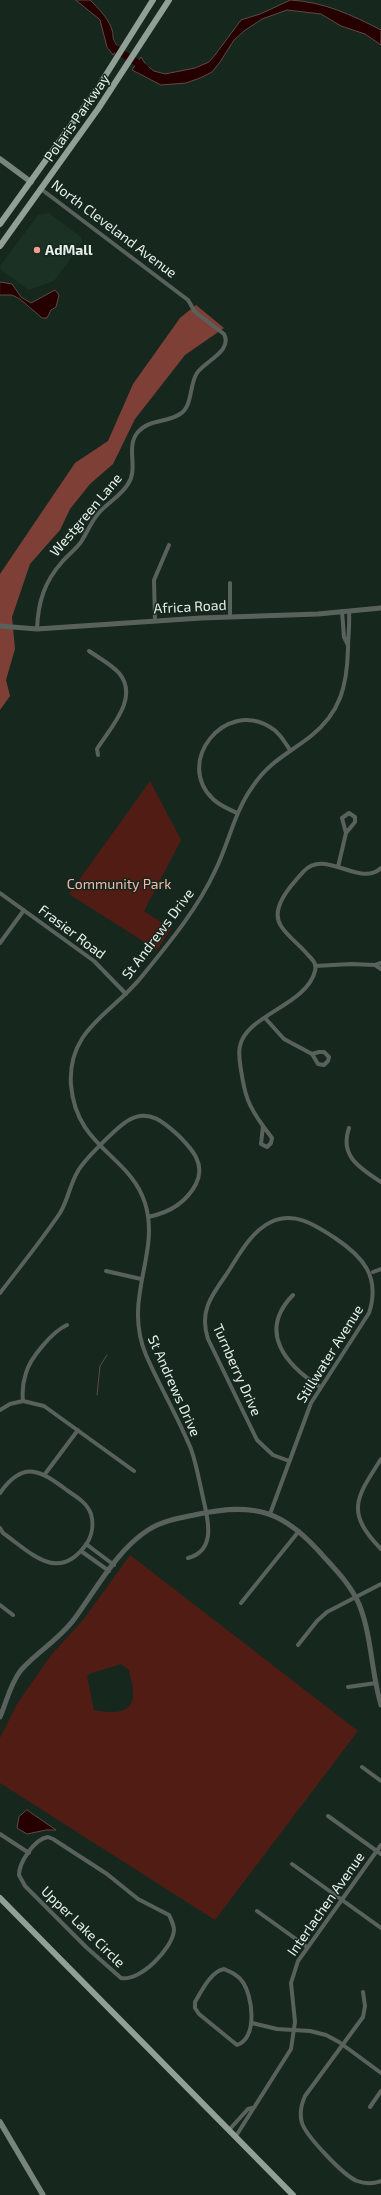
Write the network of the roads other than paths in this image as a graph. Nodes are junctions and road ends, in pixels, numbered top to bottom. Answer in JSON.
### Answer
{"nodes":[{"id":1,"x":153,"y":0,"type":"edge"},
{"id":2,"x":169,"y":0,"type":"edge"},
{"id":3,"x":0,"y":159,"type":"edge"},
{"id":4,"x":31,"y":182,"type":"junction"},
{"id":5,"x":42,"y":189,"type":"junction"},
{"id":6,"x":0,"y":224,"type":"edge"},
{"id":7,"x":0,"y":246,"type":"edge"},
{"id":8,"x":174,"y":290,"type":"joint"},
{"id":9,"x":169,"y":545,"type":"dead end"},
{"id":10,"x":230,"y":583,"type":"dead end"},
{"id":11,"x":381,"y":608,"type":"edge"},
{"id":12,"x":342,"y":611,"type":"junction"},
{"id":13,"x":349,"y":611,"type":"junction"},
{"id":14,"x":230,"y":616,"type":"junction"},
{"id":15,"x":155,"y":621,"type":"junction"},
{"id":16,"x":0,"y":626,"type":"edge"},
{"id":17,"x":37,"y":629,"type":"junction"},
{"id":18,"x":348,"y":645,"type":"junction"},
{"id":19,"x":89,"y":651,"type":"dead end"},
{"id":20,"x":290,"y":750,"type":"junction"},
{"id":21,"x":98,"y":755,"type":"dead end"},
{"id":22,"x":237,"y":813,"type":"junction"},
{"id":23,"x":346,"y":833,"type":"junction"},
{"id":24,"x":338,"y":867,"type":"junction"},
{"id":25,"x":381,"y":868,"type":"edge"},
{"id":26,"x":0,"y":893,"type":"edge"},
{"id":27,"x":24,"y":910,"type":"junction"},
{"id":28,"x":0,"y":943,"type":"edge"},
{"id":29,"x":381,"y":963,"type":"edge"},
{"id":30,"x":376,"y":965,"type":"junction"},
{"id":31,"x":316,"y":966,"type":"junction"},
{"id":32,"x":381,"y":969,"type":"edge"},
{"id":33,"x":126,"y":994,"type":"junction"},
{"id":34,"x":266,"y":1018,"type":"junction"},
{"id":35,"x":312,"y":1054,"type":"dead end"},
{"id":36,"x":263,"y":1126,"type":"junction"},
{"id":37,"x":349,"y":1128,"type":"dead end"},
{"id":38,"x":100,"y":1147,"type":"junction"},
{"id":39,"x":381,"y":1182,"type":"edge"},
{"id":40,"x":148,"y":1217,"type":"junction"},
{"id":41,"x":381,"y":1269,"type":"edge"},
{"id":42,"x":106,"y":1271,"type":"dead end"},
{"id":43,"x":373,"y":1272,"type":"junction"},
{"id":44,"x":141,"y":1279,"type":"junction"},
{"id":45,"x":0,"y":1293,"type":"edge"},
{"id":46,"x":293,"y":1294,"type":"dead end"},
{"id":47,"x":67,"y":1325,"type":"dead end"},
{"id":48,"x":320,"y":1387,"type":"junction"},
{"id":49,"x":23,"y":1401,"type":"junction"},
{"id":50,"x":0,"y":1410,"type":"edge"},
{"id":51,"x":78,"y":1430,"type":"junction"},
{"id":52,"x":381,"y":1459,"type":"edge"},
{"id":53,"x":289,"y":1461,"type":"junction"},
{"id":54,"x":134,"y":1471,"type":"dead end"},
{"id":55,"x":45,"y":1474,"type":"junction"},
{"id":56,"x":0,"y":1493,"type":"edge"},
{"id":57,"x":206,"y":1512,"type":"junction"},
{"id":58,"x":270,"y":1514,"type":"junction"},
{"id":59,"x":0,"y":1528,"type":"edge"},
{"id":60,"x":299,"y":1531,"type":"junction"},
{"id":61,"x":2,"y":1534,"type":"edge"},
{"id":62,"x":86,"y":1544,"type":"junction"},
{"id":63,"x":381,"y":1549,"type":"edge"},
{"id":64,"x":81,"y":1551,"type":"junction"},
{"id":65,"x":188,"y":1558,"type":"dead end"},
{"id":66,"x":114,"y":1565,"type":"junction"},
{"id":67,"x":109,"y":1572,"type":"junction"},
{"id":68,"x":381,"y":1584,"type":"edge"},
{"id":69,"x":355,"y":1597,"type":"junction"},
{"id":70,"x":242,"y":1603,"type":"dead end"},
{"id":71,"x":0,"y":1605,"type":"edge"},
{"id":72,"x":13,"y":1615,"type":"dead end"},
{"id":73,"x":298,"y":1645,"type":"dead end"},
{"id":74,"x":376,"y":1683,"type":"junction"},
{"id":75,"x":348,"y":1687,"type":"dead end"},
{"id":76,"x":381,"y":1705,"type":"edge"},
{"id":77,"x":0,"y":1717,"type":"edge"},
{"id":78,"x":362,"y":1768,"type":"dead end"},
{"id":79,"x":381,"y":1781,"type":"edge"},
{"id":80,"x":328,"y":1816,"type":"dead end"},
{"id":81,"x":0,"y":1834,"type":"edge"},
{"id":82,"x":381,"y":1845,"type":"edge"},
{"id":83,"x":376,"y":1851,"type":"junction"},
{"id":84,"x":29,"y":1853,"type":"junction"},
{"id":85,"x":381,"y":1854,"type":"edge"},
{"id":86,"x":292,"y":1864,"type":"dead end"},
{"id":87,"x":0,"y":1898,"type":"edge"},
{"id":88,"x":342,"y":1899,"type":"junction"},
{"id":89,"x":257,"y":1911,"type":"dead end"},
{"id":90,"x":381,"y":1928,"type":"edge"},
{"id":91,"x":307,"y":1947,"type":"junction"},
{"id":92,"x":363,"y":1992,"type":"dead end"},
{"id":93,"x":252,"y":2023,"type":"junction"},
{"id":94,"x":295,"y":2031,"type":"junction"},
{"id":95,"x":343,"y":2045,"type":"junction"},
{"id":96,"x":381,"y":2073,"type":"edge"},
{"id":97,"x":381,"y":2091,"type":"edge"},
{"id":98,"x":370,"y":2107,"type":"dead end"},
{"id":99,"x":252,"y":2108,"type":"junction"},
{"id":100,"x":0,"y":2122,"type":"edge"},
{"id":101,"x":229,"y":2130,"type":"junction"},
{"id":102,"x":236,"y":2136,"type":"junction"},
{"id":103,"x":381,"y":2181,"type":"edge"},
{"id":104,"x":43,"y":2195,"type":"edge"},
{"id":105,"x":293,"y":2195,"type":"edge"}],
"edges":[{"from":1,"to":4,"type":"main road","name":"Polaris Parkway"},
{"from":2,"to":5,"type":"main road","name":"Polaris Parkway"},
{"from":3,"to":4,"type":"main road","name":"North Cleveland Avenue"},
{"from":4,"to":5,"type":"main road","name":"North Cleveland Avenue"},
{"from":4,"to":6,"type":"main road","name":"Polaris Parkway"},
{"from":5,"to":7,"type":"main road","name":"Polaris Parkway"},
{"from":5,"to":8,"type":"street","name":"North Cleveland Avenue"},
{"from":8,"to":17,"type":"street","name":"Westgreen Lane"},
{"from":9,"to":15,"type":"street"},
{"from":10,"to":14,"type":"street"},
{"from":11,"to":13,"type":"street","name":"Africa Road"},
{"from":12,"to":13,"type":"street","name":"Africa Road"},
{"from":12,"to":14,"type":"street","name":"Africa Road"},
{"from":12,"to":18,"type":"street","name":"St Andrews Drive"},
{"from":13,"to":18,"type":"street","name":"St Andrews Drive"},
{"from":14,"to":15,"type":"street","name":"Africa Road"},
{"from":15,"to":17,"type":"street","name":"Africa Road"},
{"from":16,"to":17,"type":"street","name":"Africa Road"},
{"from":18,"to":20,"type":"street","name":"St Andrews Drive"},
{"from":19,"to":21,"type":"street"},
{"from":20,"to":22,"type":"street","name":"St Andrews Drive"},
{"from":20,"to":22,"type":"street"},
{"from":22,"to":33,"type":"street","name":"St Andrews Drive"},
{"from":23,"to":23,"type":"street"},
{"from":23,"to":24,"type":"street"},
{"from":24,"to":25,"type":"street"},
{"from":24,"to":31,"type":"street"},
{"from":26,"to":27,"type":"street","name":"Frasier Road"},
{"from":27,"to":28,"type":"street"},
{"from":27,"to":33,"type":"street","name":"Frasier Road"},
{"from":29,"to":30,"type":"street"},
{"from":30,"to":31,"type":"street"},
{"from":30,"to":32,"type":"street"},
{"from":31,"to":34,"type":"street"},
{"from":33,"to":38,"type":"street","name":"St Andrews Drive"},
{"from":34,"to":35,"type":"street"},
{"from":34,"to":36,"type":"street"},
{"from":36,"to":36,"type":"street"},
{"from":37,"to":39,"type":"street"},
{"from":38,"to":40,"type":"street","name":"St Andrews Drive"},
{"from":38,"to":40,"type":"street"},
{"from":38,"to":45,"type":"street"},
{"from":40,"to":44,"type":"street","name":"St Andrews Drive"},
{"from":41,"to":43,"type":"street"},
{"from":42,"to":44,"type":"street"},
{"from":43,"to":48,"type":"street","name":"Stillwater Avenue"},
{"from":43,"to":53,"type":"street","name":"Turnberry Drive"},
{"from":44,"to":57,"type":"street","name":"St Andrews Drive"},
{"from":46,"to":48,"type":"street"},
{"from":47,"to":49,"type":"street"},
{"from":48,"to":53,"type":"street","name":"Stillwater Avenue"},
{"from":49,"to":50,"type":"street"},
{"from":49,"to":51,"type":"street"},
{"from":51,"to":54,"type":"street"},
{"from":51,"to":55,"type":"street"},
{"from":52,"to":63,"type":"street"},
{"from":53,"to":58,"type":"street","name":"Stillwater Avenue"},
{"from":55,"to":56,"type":"street"},
{"from":55,"to":62,"type":"street"},
{"from":57,"to":58,"type":"street"},
{"from":57,"to":65,"type":"street","name":"St Andrews Drive"},
{"from":57,"to":66,"type":"street"},
{"from":58,"to":60,"type":"street"},
{"from":59,"to":61,"type":"street"},
{"from":60,"to":69,"type":"street"},
{"from":60,"to":70,"type":"street"},
{"from":61,"to":64,"type":"street"},
{"from":62,"to":64,"type":"street"},
{"from":62,"to":66,"type":"street"},
{"from":64,"to":67,"type":"street"},
{"from":66,"to":67,"type":"street"},
{"from":67,"to":77,"type":"street"},
{"from":68,"to":69,"type":"street"},
{"from":69,"to":73,"type":"street"},
{"from":69,"to":74,"type":"street"},
{"from":71,"to":72,"type":"street"},
{"from":74,"to":75,"type":"street"},
{"from":74,"to":76,"type":"street"},
{"from":78,"to":79,"type":"street"},
{"from":80,"to":83,"type":"street"},
{"from":81,"to":84,"type":"street"},
{"from":82,"to":83,"type":"street","name":"Interlachen Avenue"},
{"from":83,"to":85,"type":"street"},
{"from":83,"to":88,"type":"street","name":"Interlachen Avenue"},
{"from":84,"to":84,"type":"street","name":"Upper Lake Circle"},
{"from":86,"to":88,"type":"street"},
{"from":87,"to":101,"type":"main road"},
{"from":88,"to":90,"type":"street"},
{"from":88,"to":91,"type":"street","name":"Interlachen Avenue"},
{"from":89,"to":91,"type":"street"},
{"from":91,"to":94,"type":"street","name":"Interlachen Avenue"},
{"from":92,"to":95,"type":"street"},
{"from":93,"to":93,"type":"street"},
{"from":93,"to":94,"type":"street"},
{"from":94,"to":95,"type":"street"},
{"from":94,"to":99,"type":"street","name":"Interlachen Avenue"},
{"from":95,"to":96,"type":"street"},
{"from":95,"to":103,"type":"street"},
{"from":97,"to":98,"type":"street"},
{"from":99,"to":101,"type":"street","name":"Interlachen Avenue"},
{"from":99,"to":102,"type":"street","name":"Interlachen Avenue"},
{"from":100,"to":104,"type":"main road"},
{"from":101,"to":102,"type":"main road"},
{"from":102,"to":105,"type":"main road"}]}
